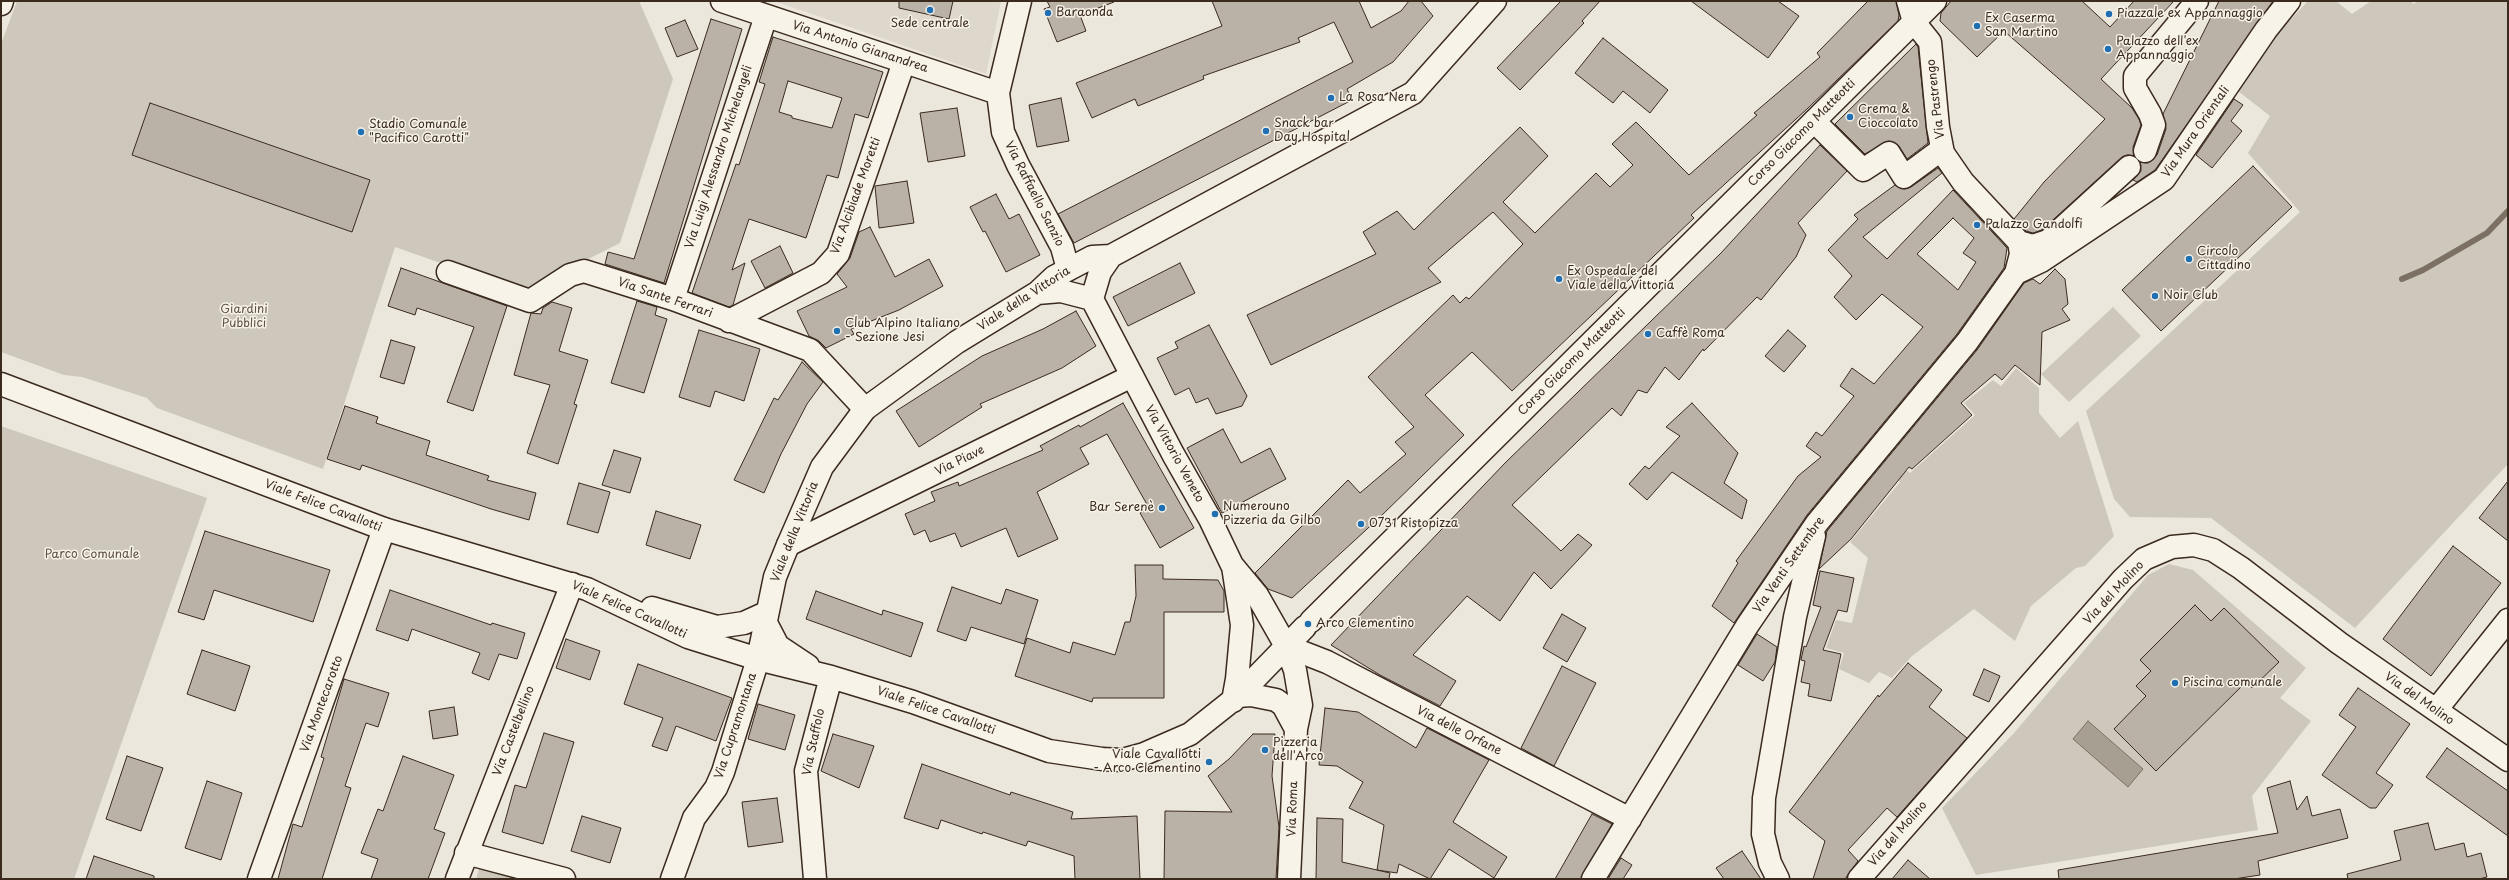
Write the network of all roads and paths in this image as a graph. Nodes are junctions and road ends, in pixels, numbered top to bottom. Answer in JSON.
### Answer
{"nodes":[{"id":1,"x":2,"y":1,"type":"edge"},
{"id":2,"x":722,"y":1,"type":"edge"},
{"id":3,"x":1020,"y":1,"type":"edge"},
{"id":4,"x":1495,"y":1,"type":"edge"},
{"id":5,"x":1908,"y":1,"type":"edge"},
{"id":6,"x":1935,"y":1,"type":"edge"},
{"id":7,"x":2197,"y":1,"type":"edge"},
{"id":8,"x":2289,"y":1,"type":"edge"},
{"id":9,"x":1,"y":4,"type":"edge"},
{"id":10,"x":766,"y":16,"type":"junction"},
{"id":11,"x":1914,"y":22,"type":"junction"},
{"id":12,"x":904,"y":62,"type":"junction"},
{"id":13,"x":998,"y":93,"type":"junction"},
{"id":14,"x":1814,"y":121,"type":"junction"},
{"id":15,"x":1942,"y":149,"type":"junction"},
{"id":16,"x":2145,"y":151,"type":"dead end"},
{"id":17,"x":2129,"y":167,"type":"dead end"},
{"id":18,"x":2019,"y":242,"type":"junction"},
{"id":19,"x":1111,"y":256,"type":"junction"},
{"id":20,"x":1068,"y":269,"type":"junction"},
{"id":21,"x":448,"y":272,"type":"dead end"},
{"id":22,"x":2016,"y":273,"type":"junction"},
{"id":23,"x":1037,"y":293,"type":"junction"},
{"id":24,"x":673,"y":299,"type":"junction"},
{"id":25,"x":1092,"y":299,"type":"junction"},
{"id":26,"x":729,"y":321,"type":"junction"},
{"id":27,"x":1132,"y":376,"type":"junction"},
{"id":28,"x":1,"y":384,"type":"edge"},
{"id":29,"x":864,"y":409,"type":"junction"},
{"id":30,"x":1817,"y":523,"type":"junction"},
{"id":31,"x":384,"y":529,"type":"junction"},
{"id":32,"x":788,"y":545,"type":"junction"},
{"id":33,"x":1232,"y":564,"type":"junction"},
{"id":34,"x":580,"y":586,"type":"junction"},
{"id":35,"x":765,"y":617,"type":"junction"},
{"id":36,"x":2508,"y":620,"type":"edge"},
{"id":37,"x":1286,"y":646,"type":"junction"},
{"id":38,"x":758,"y":659,"type":"junction"},
{"id":39,"x":826,"y":676,"type":"junction"},
{"id":40,"x":1235,"y":699,"type":"junction"},
{"id":41,"x":2436,"y":710,"type":"junction"},
{"id":42,"x":1296,"y":729,"type":"junction"},
{"id":43,"x":2508,"y":760,"type":"edge"},
{"id":44,"x":1630,"y":819,"type":"junction"},
{"id":45,"x":466,"y":854,"type":"junction"},
{"id":46,"x":259,"y":879,"type":"edge"},
{"id":47,"x":457,"y":879,"type":"edge"},
{"id":48,"x":564,"y":879,"type":"edge"},
{"id":49,"x":672,"y":879,"type":"edge"},
{"id":50,"x":815,"y":879,"type":"edge"},
{"id":51,"x":1289,"y":879,"type":"edge"},
{"id":52,"x":1593,"y":879,"type":"edge"},
{"id":53,"x":1778,"y":879,"type":"edge"},
{"id":54,"x":1859,"y":879,"type":"edge"}],
"edges":[{"from":1,"to":9,"type":"street"},
{"from":2,"to":10,"type":"street","name":"Via Antonio Gianandrea"},
{"from":3,"to":13,"type":"street","name":"Via Raffaello Sanzio"},
{"from":4,"to":19,"type":"street","name":"Viale della Vittoria"},
{"from":5,"to":11,"type":"street"},
{"from":6,"to":11,"type":"street","name":"Corso Giacomo Matteotti"},
{"from":7,"to":16,"type":"street"},
{"from":8,"to":22,"type":"street","name":"Via Mura Orientali"},
{"from":10,"to":12,"type":"street","name":"Via Antonio Gianandrea"},
{"from":10,"to":24,"type":"street","name":"Via Luigi Alessandro Michelangeli"},
{"from":11,"to":14,"type":"street","name":"Corso Giacomo Matteotti"},
{"from":11,"to":15,"type":"street","name":"Via Pastrengo"},
{"from":12,"to":13,"type":"street","name":"Via Antonio Gianandrea"},
{"from":12,"to":26,"type":"street","name":"Via Alcibiade Moretti"},
{"from":13,"to":20,"type":"street","name":"Via Raffaello Sanzio"},
{"from":14,"to":15,"type":"street"},
{"from":14,"to":37,"type":"street","name":"Corso Giacomo Matteotti"},
{"from":15,"to":18,"type":"street","name":"Via Pastrengo"},
{"from":17,"to":18,"type":"street"},
{"from":18,"to":22,"type":"street"},
{"from":19,"to":20,"type":"street","name":"Viale della Vittoria"},
{"from":19,"to":25,"type":"street"},
{"from":20,"to":23,"type":"street","name":"Viale della Vittoria"},
{"from":21,"to":24,"type":"street","name":"Via Sante Ferrari"},
{"from":22,"to":30,"type":"street","name":"Via Venti Settembre"},
{"from":23,"to":25,"type":"street"},
{"from":23,"to":29,"type":"street","name":"Viale della Vittoria"},
{"from":24,"to":26,"type":"street","name":"Via Sante Ferrari"},
{"from":25,"to":27,"type":"street","name":"Via Vittorio Veneto"},
{"from":26,"to":29,"type":"street","name":"Via Sante Ferrari"},
{"from":27,"to":32,"type":"street","name":"Via Piave"},
{"from":27,"to":33,"type":"street","name":"Via Vittorio Veneto"},
{"from":28,"to":31,"type":"street","name":"Viale Felice Cavallotti"},
{"from":29,"to":32,"type":"street","name":"Viale della Vittoria"},
{"from":30,"to":44,"type":"street","name":"Via Venti Settembre"},
{"from":30,"to":53,"type":"street"},
{"from":31,"to":34,"type":"street","name":"Viale Felice Cavallotti"},
{"from":31,"to":46,"type":"street","name":"Via Montecarotto"},
{"from":32,"to":35,"type":"street","name":"Viale della Vittoria"},
{"from":33,"to":37,"type":"street","name":"Via Vittorio Veneto"},
{"from":33,"to":40,"type":"street"},
{"from":34,"to":35,"type":"street"},
{"from":34,"to":38,"type":"street","name":"Viale Felice Cavallotti"},
{"from":34,"to":45,"type":"street","name":"Via Castelbellino"},
{"from":35,"to":38,"type":"street","name":"Viale della Vittoria"},
{"from":35,"to":39,"type":"street"},
{"from":36,"to":41,"type":"street"},
{"from":37,"to":40,"type":"street","name":"Viale Felice Cavallotti"},
{"from":37,"to":42,"type":"street","name":"Via Roma"},
{"from":37,"to":44,"type":"street","name":"Via delle Orfane"},
{"from":38,"to":39,"type":"street","name":"Viale Felice Cavallotti"},
{"from":38,"to":49,"type":"street","name":"Via Cupramontana"},
{"from":39,"to":40,"type":"street","name":"Viale Felice Cavallotti"},
{"from":39,"to":50,"type":"street","name":"Via Staffolo"},
{"from":40,"to":42,"type":"street"},
{"from":41,"to":43,"type":"street","name":"Via del Molino"},
{"from":41,"to":54,"type":"street","name":"Via del Molino"},
{"from":42,"to":51,"type":"street","name":"Via Roma"},
{"from":44,"to":52,"type":"street","name":"Via Venti Settembre"},
{"from":45,"to":47,"type":"street","name":"Via Castelbellino"},
{"from":45,"to":48,"type":"street"}]}
